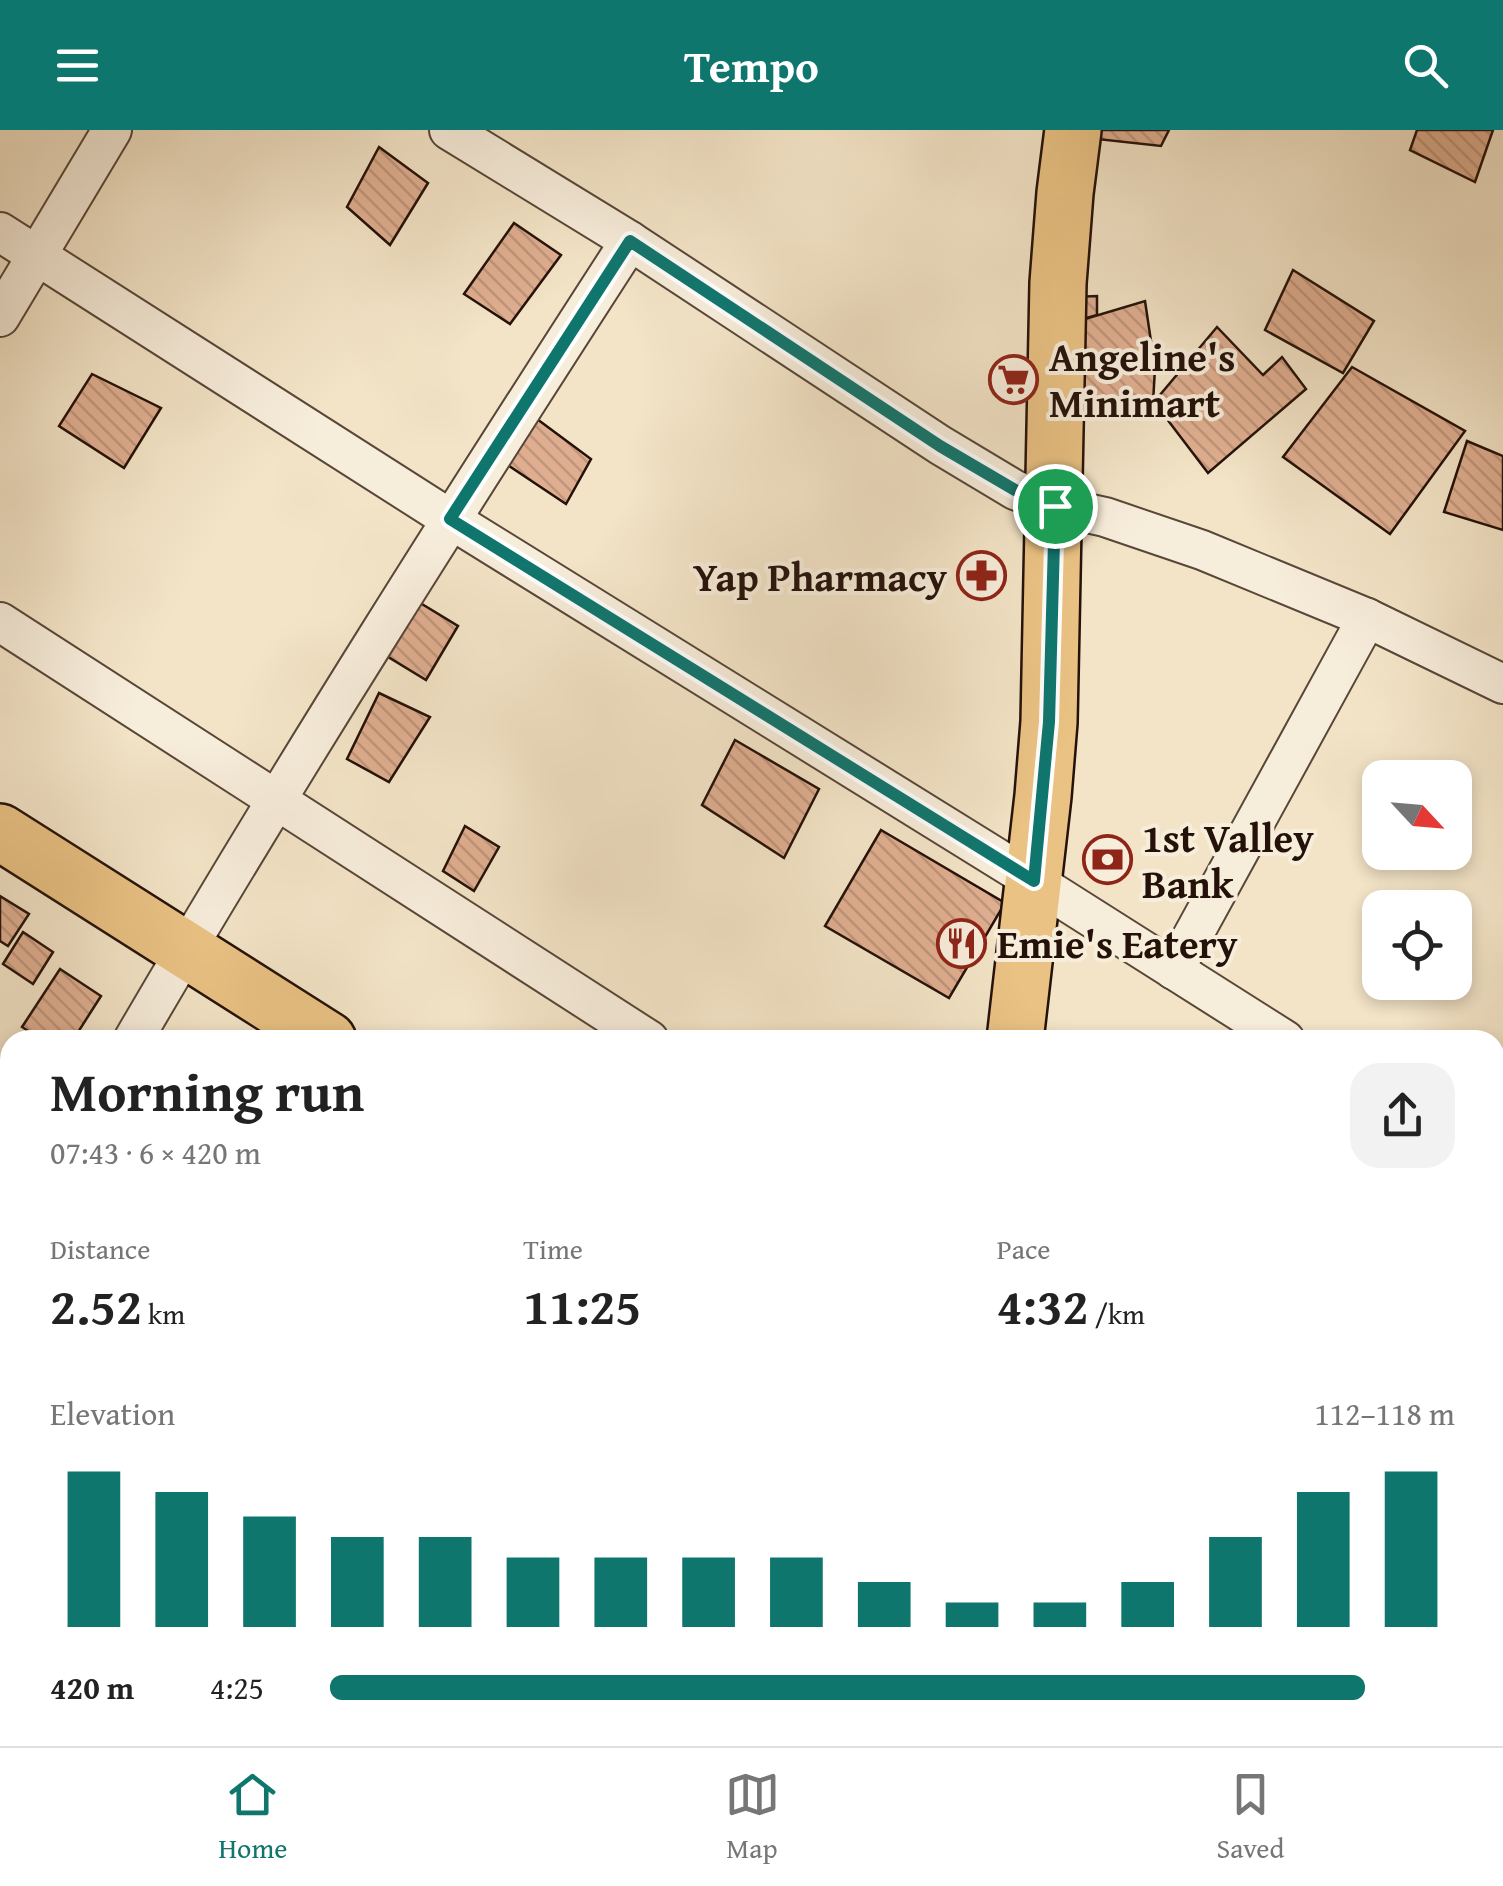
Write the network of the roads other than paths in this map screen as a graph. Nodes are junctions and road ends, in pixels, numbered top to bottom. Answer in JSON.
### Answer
{"nodes":[{"id":1,"x":112,"y":130,"type":"edge"},
{"id":2,"x":449,"y":130,"type":"edge"},
{"id":3,"x":1074,"y":130,"type":"edge"},
{"id":4,"x":0,"y":232,"type":"edge"},
{"id":5,"x":630,"y":241,"type":"junction"},
{"id":6,"x":36,"y":256,"type":"junction"},
{"id":7,"x":0,"y":317,"type":"edge"},
{"id":8,"x":1055,"y":506,"type":"junction"},
{"id":9,"x":450,"y":519,"type":"junction"},
{"id":10,"x":1368,"y":618,"type":"junction"},
{"id":11,"x":0,"y":622,"type":"edge"},
{"id":12,"x":1503,"y":684,"type":"edge"},
{"id":13,"x":277,"y":800,"type":"junction"},
{"id":14,"x":0,"y":832,"type":"edge"},
{"id":15,"x":1034,"y":881,"type":"junction"},
{"id":16,"x":186,"y":949,"type":"junction"},
{"id":17,"x":1174,"y":970,"type":"junction"},
{"id":18,"x":139,"y":1030,"type":"edge"},
{"id":19,"x":312,"y":1030,"type":"edge"},
{"id":20,"x":633,"y":1030,"type":"edge"},
{"id":21,"x":1016,"y":1030,"type":"edge"},
{"id":22,"x":1269,"y":1030,"type":"edge"}],
"edges":[{"from":1,"to":6,"type":"street"},
{"from":2,"to":5,"type":"street"},
{"from":3,"to":8,"type":"main road"},
{"from":4,"to":6,"type":"street"},
{"from":5,"to":8,"type":"street"},
{"from":5,"to":9,"type":"street"},
{"from":6,"to":7,"type":"street"},
{"from":6,"to":9,"type":"street"},
{"from":8,"to":10,"type":"street"},
{"from":8,"to":15,"type":"main road"},
{"from":9,"to":13,"type":"street"},
{"from":9,"to":15,"type":"street"},
{"from":10,"to":12,"type":"street"},
{"from":10,"to":17,"type":"street"},
{"from":11,"to":13,"type":"street"},
{"from":13,"to":16,"type":"street"},
{"from":13,"to":20,"type":"street"},
{"from":14,"to":16,"type":"main road"},
{"from":15,"to":17,"type":"street"},
{"from":15,"to":21,"type":"main road"},
{"from":16,"to":18,"type":"street"},
{"from":16,"to":19,"type":"main road"},
{"from":17,"to":22,"type":"street"}]}
